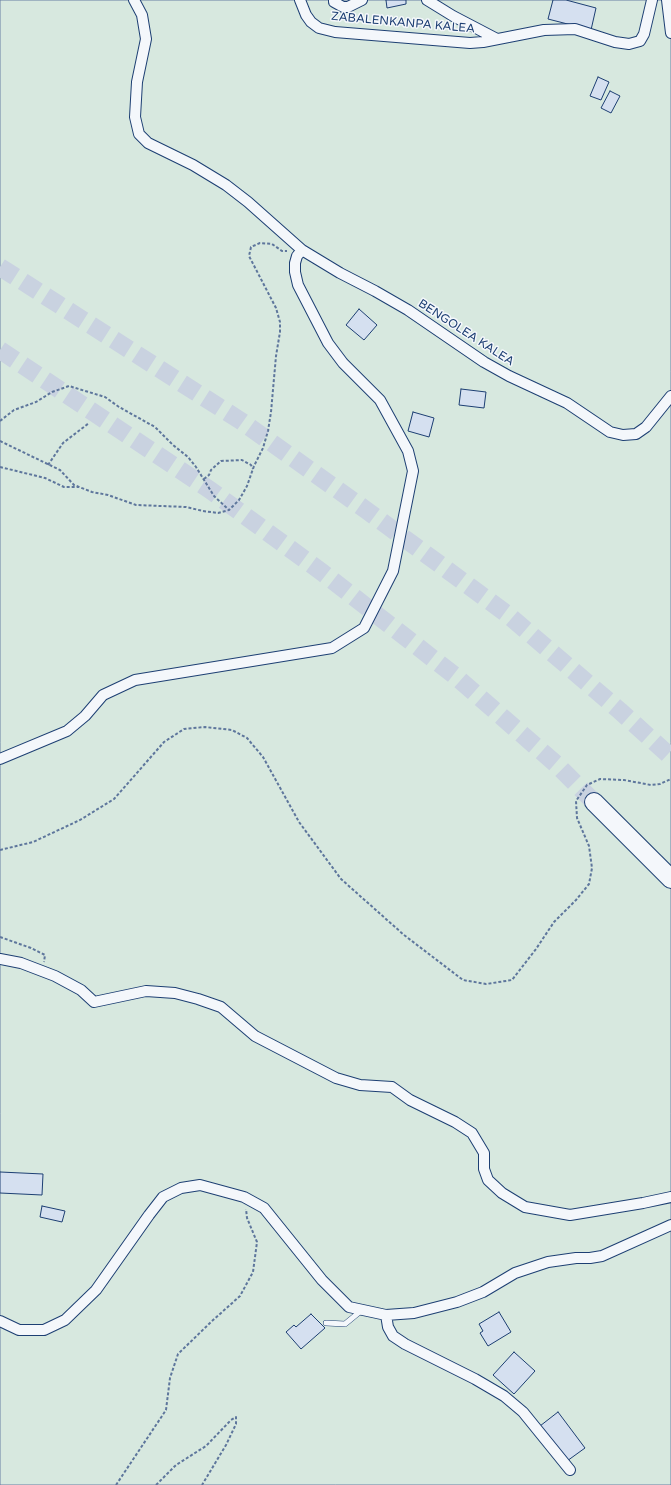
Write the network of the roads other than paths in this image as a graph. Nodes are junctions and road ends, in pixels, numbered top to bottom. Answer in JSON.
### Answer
{"nodes":[{"id":1,"x":134,"y":0,"type":"edge"},
{"id":2,"x":300,"y":0,"type":"edge"},
{"id":3,"x":334,"y":0,"type":"edge"},
{"id":4,"x":362,"y":0,"type":"edge"},
{"id":5,"x":427,"y":0,"type":"edge"},
{"id":6,"x":652,"y":0,"type":"edge"},
{"id":7,"x":667,"y":0,"type":"edge"},
{"id":8,"x":671,"y":33,"type":"edge"},
{"id":9,"x":497,"y":39,"type":"junction"},
{"id":10,"x":302,"y":250,"type":"junction"},
{"id":11,"x":671,"y":396,"type":"edge"},
{"id":12,"x":0,"y":759,"type":"edge"},
{"id":13,"x":594,"y":802,"type":"tunnel mouth"},
{"id":14,"x":671,"y":879,"type":"edge"},
{"id":15,"x":0,"y":959,"type":"edge"},
{"id":16,"x":671,"y":1197,"type":"edge"},
{"id":17,"x":671,"y":1225,"type":"edge"},
{"id":18,"x":362,"y":1310,"type":"junction"},
{"id":19,"x":386,"y":1315,"type":"junction"},
{"id":20,"x":0,"y":1321,"type":"edge"},
{"id":21,"x":326,"y":1323,"type":"dead end"},
{"id":22,"x":570,"y":1470,"type":"dead end"}],
"edges":[{"from":1,"to":10,"type":"street"},
{"from":2,"to":9,"type":"street","name":"ZABALENKANPA KALEA"},
{"from":3,"to":4,"type":"street"},
{"from":5,"to":9,"type":"street"},
{"from":6,"to":9,"type":"street","name":"ZABALENKANPA KALEA"},
{"from":7,"to":8,"type":"street"},
{"from":10,"to":11,"type":"street","name":"BENGOLEA KALEA"},
{"from":10,"to":12,"type":"street"},
{"from":13,"to":14,"type":"highway"},
{"from":15,"to":16,"type":"street"},
{"from":17,"to":19,"type":"street"},
{"from":18,"to":19,"type":"street"},
{"from":18,"to":20,"type":"street"},
{"from":18,"to":21,"type":"lane"},
{"from":19,"to":22,"type":"street"}]}
